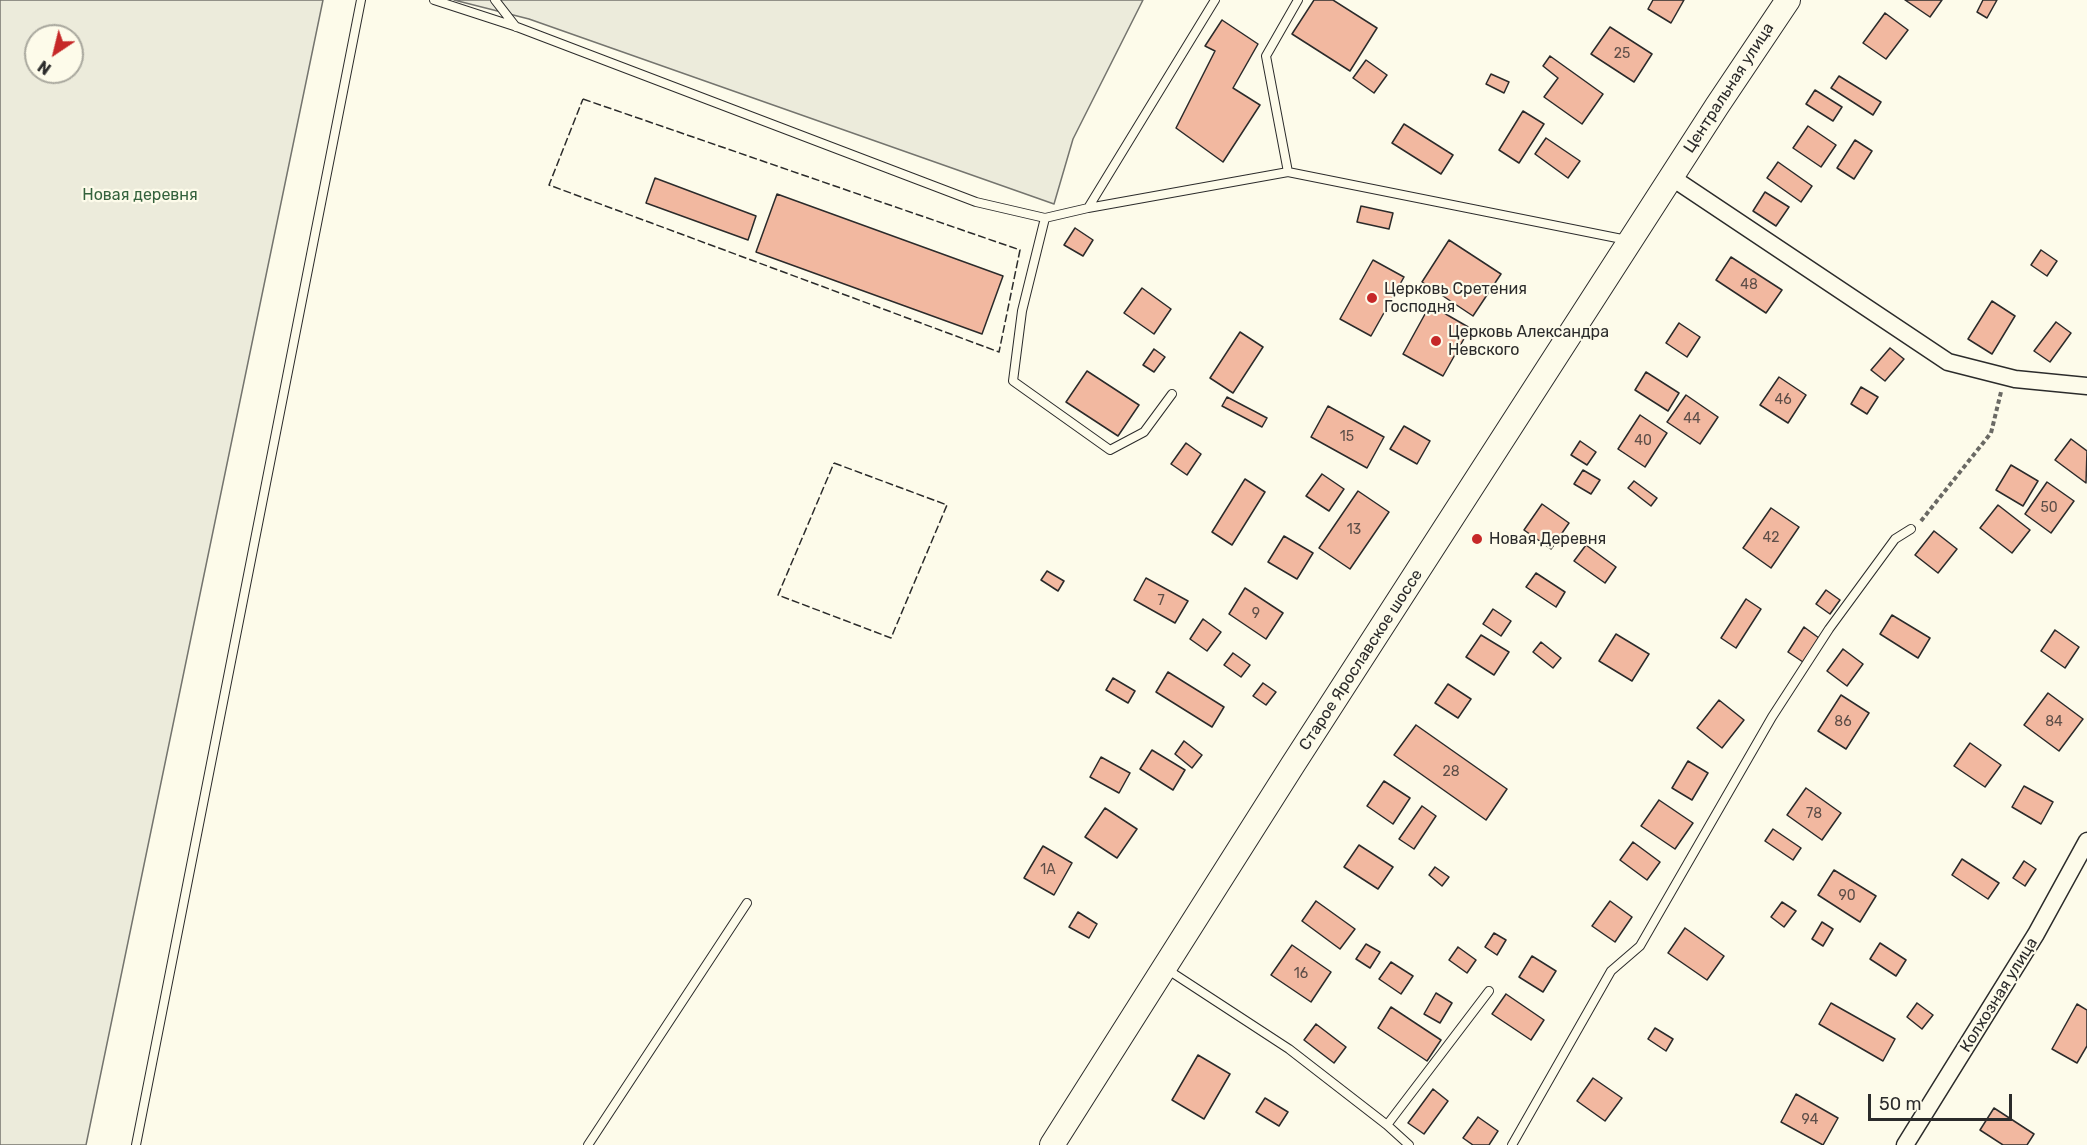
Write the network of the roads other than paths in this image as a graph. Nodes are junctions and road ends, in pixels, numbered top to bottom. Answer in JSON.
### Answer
{"nodes":[{"id":1,"x":361,"y":0,"type":"edge"},
{"id":2,"x":434,"y":0,"type":"edge"},
{"id":3,"x":495,"y":0,"type":"edge"},
{"id":4,"x":1215,"y":0,"type":"edge"},
{"id":5,"x":1298,"y":0,"type":"edge"},
{"id":6,"x":1788,"y":0,"type":"edge"},
{"id":7,"x":516,"y":27,"type":"junction"},
{"id":8,"x":1288,"y":172,"type":"junction"},
{"id":9,"x":1671,"y":177,"type":"junction"},
{"id":10,"x":1088,"y":208,"type":"junction"},
{"id":11,"x":1045,"y":218,"type":"junction"},
{"id":12,"x":1631,"y":240,"type":"junction"},
{"id":13,"x":2087,"y":386,"type":"edge"},
{"id":14,"x":1172,"y":394,"type":"dead end"},
{"id":15,"x":1911,"y":529,"type":"road end"},
{"id":16,"x":2087,"y":842,"type":"edge"},
{"id":17,"x":747,"y":903,"type":"dead end"},
{"id":18,"x":1165,"y":968,"type":"junction"},
{"id":19,"x":1489,"y":991,"type":"dead end"},
{"id":20,"x":1387,"y":1125,"type":"junction"},
{"id":21,"x":136,"y":1145,"type":"edge"},
{"id":22,"x":588,"y":1145,"type":"edge"},
{"id":23,"x":1052,"y":1145,"type":"edge"},
{"id":24,"x":1409,"y":1145,"type":"edge"},
{"id":25,"x":1512,"y":1145,"type":"edge"},
{"id":26,"x":1905,"y":1145,"type":"edge"}],
"edges":[{"from":1,"to":21,"type":"lane"},
{"from":2,"to":7,"type":"lane"},
{"from":3,"to":7,"type":"lane"},
{"from":4,"to":10,"type":"lane"},
{"from":5,"to":8,"type":"lane"},
{"from":6,"to":9,"type":"main road","name":"Центральная улица"},
{"from":7,"to":11,"type":"lane"},
{"from":8,"to":10,"type":"lane"},
{"from":8,"to":12,"type":"lane"},
{"from":9,"to":12,"type":"main road","name":"Старое Ярославское шоссе"},
{"from":9,"to":13,"type":"street"},
{"from":10,"to":11,"type":"lane"},
{"from":11,"to":14,"type":"lane"},
{"from":12,"to":18,"type":"main road","name":"Старое Ярославское шоссе"},
{"from":15,"to":25,"type":"lane"},
{"from":16,"to":26,"type":"street","name":"Колхозная улица"},
{"from":17,"to":22,"type":"lane"},
{"from":18,"to":20,"type":"lane"},
{"from":18,"to":23,"type":"main road","name":"Старое Ярославское шоссе"},
{"from":19,"to":20,"type":"lane"},
{"from":20,"to":24,"type":"lane"}]}
